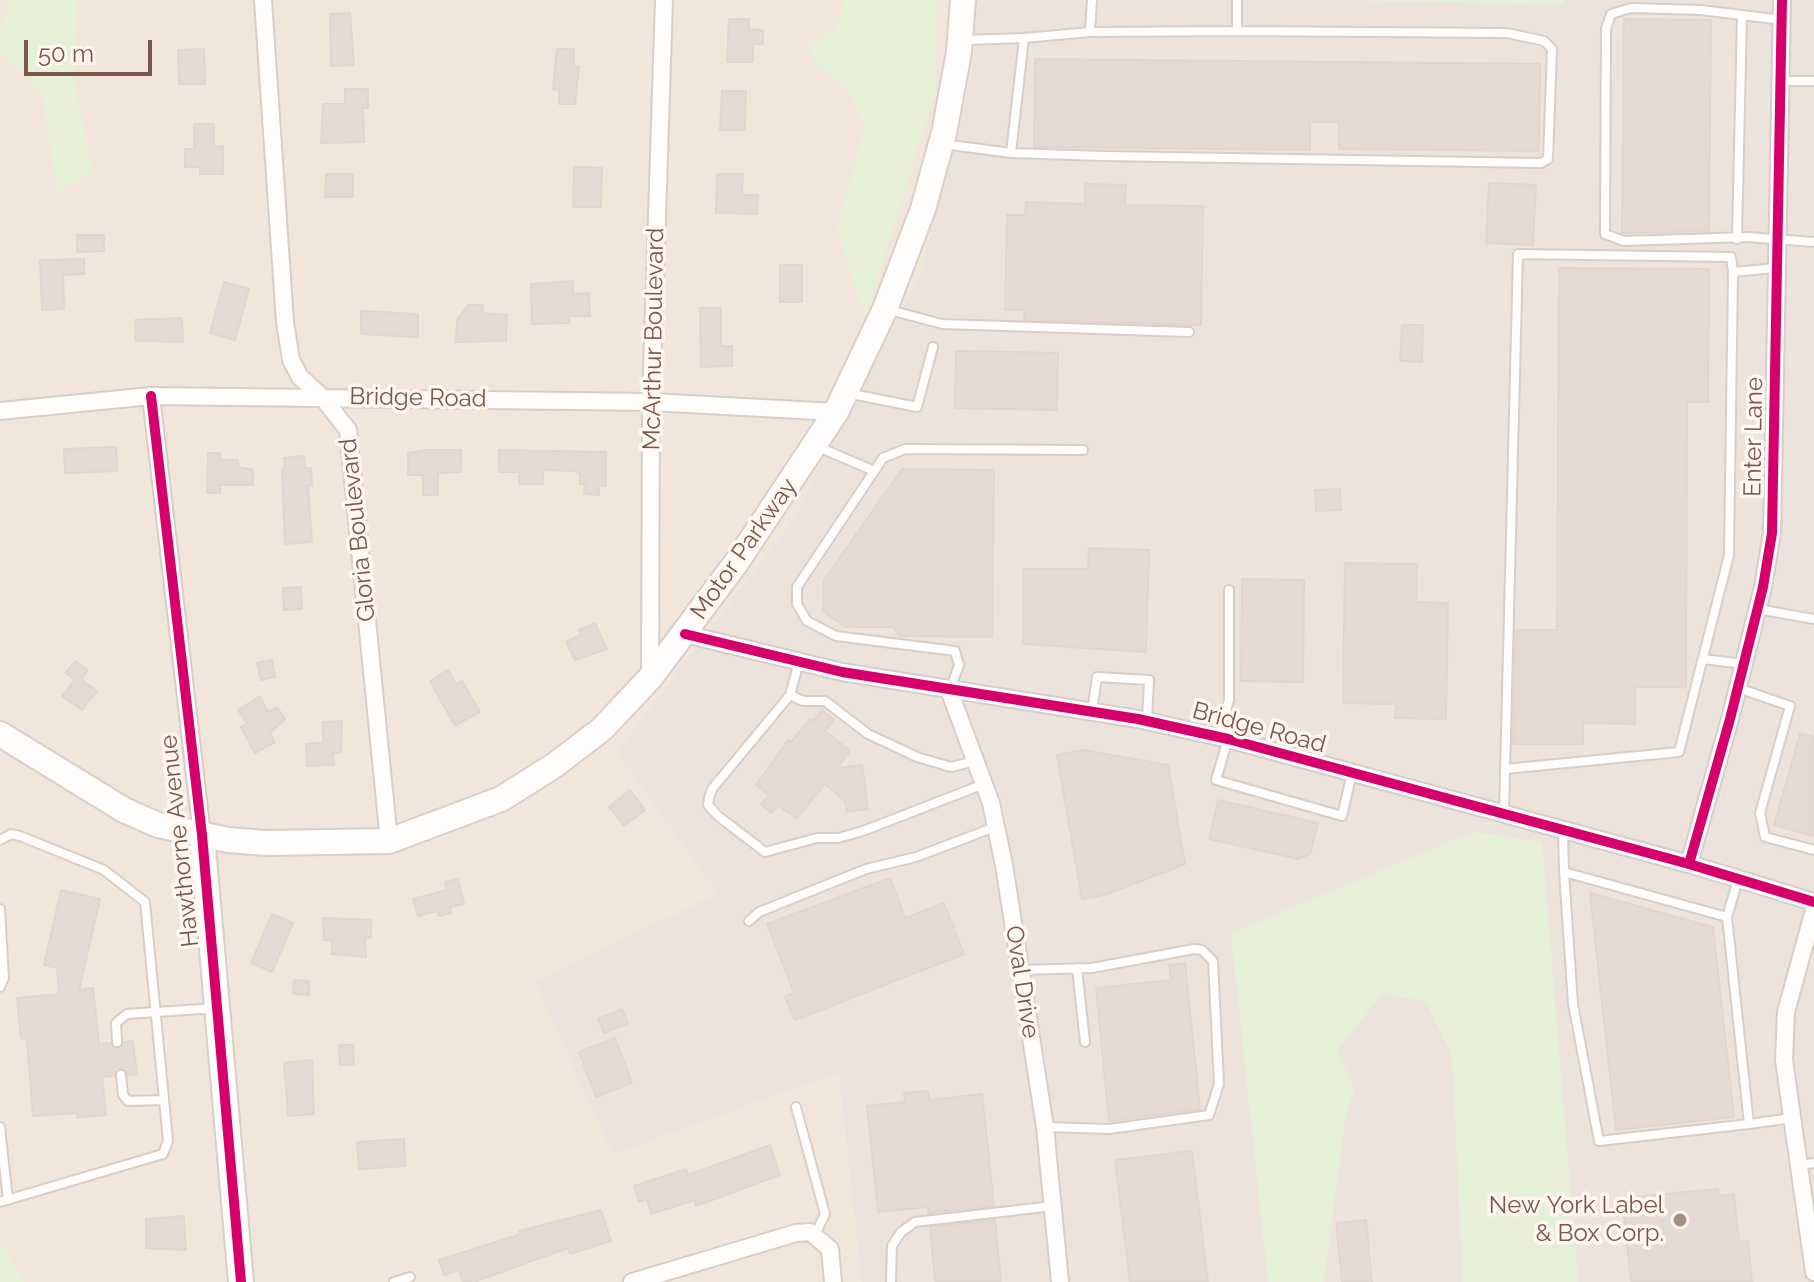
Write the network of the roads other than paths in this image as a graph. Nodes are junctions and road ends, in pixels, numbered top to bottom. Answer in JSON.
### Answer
{"nodes":[{"id":1,"x":263,"y":0,"type":"edge"},
{"id":2,"x":664,"y":0,"type":"edge"},
{"id":3,"x":963,"y":0,"type":"edge"},
{"id":4,"x":1092,"y":0,"type":"edge"},
{"id":5,"x":1237,"y":0,"type":"edge"},
{"id":6,"x":1782,"y":0,"type":"edge"},
{"id":7,"x":1742,"y":16,"type":"junction"},
{"id":8,"x":1782,"y":20,"type":"junction"},
{"id":9,"x":1237,"y":31,"type":"junction"},
{"id":10,"x":1090,"y":32,"type":"junction"},
{"id":11,"x":1024,"y":38,"type":"junction"},
{"id":12,"x":960,"y":40,"type":"junction"},
{"id":13,"x":1781,"y":81,"type":"junction"},
{"id":14,"x":1814,"y":81,"type":"edge"},
{"id":15,"x":942,"y":144,"type":"junction"},
{"id":16,"x":1011,"y":153,"type":"junction"},
{"id":17,"x":1778,"y":238,"type":"junction"},
{"id":18,"x":1737,"y":239,"type":"junction"},
{"id":19,"x":1814,"y":242,"type":"edge"},
{"id":20,"x":1777,"y":268,"type":"junction"},
{"id":21,"x":1733,"y":272,"type":"junction"},
{"id":22,"x":885,"y":309,"type":"junction"},
{"id":23,"x":1189,"y":332,"type":"dead end"},
{"id":24,"x":933,"y":347,"type":"dead end"},
{"id":25,"x":151,"y":396,"type":"junction"},
{"id":26,"x":322,"y":397,"type":"junction"},
{"id":27,"x":651,"y":402,"type":"junction"},
{"id":28,"x":841,"y":403,"type":"junction"},
{"id":29,"x":0,"y":411,"type":"edge"},
{"id":30,"x":815,"y":446,"type":"junction"},
{"id":31,"x":1083,"y":450,"type":"dead end"},
{"id":32,"x":872,"y":470,"type":"junction"},
{"id":33,"x":1229,"y":590,"type":"dead end"},
{"id":34,"x":1757,"y":609,"type":"junction"},
{"id":35,"x":1814,"y":619,"type":"edge"},
{"id":36,"x":685,"y":634,"type":"junction"},
{"id":37,"x":1703,"y":659,"type":"junction"},
{"id":38,"x":800,"y":662,"type":"junction"},
{"id":39,"x":1744,"y":664,"type":"junction"},
{"id":40,"x":650,"y":678,"type":"junction"},
{"id":41,"x":1738,"y":688,"type":"junction"},
{"id":42,"x":949,"y":690,"type":"junction"},
{"id":43,"x":790,"y":695,"type":"junction"},
{"id":44,"x":1092,"y":713,"type":"junction"},
{"id":45,"x":1147,"y":721,"type":"junction"},
{"id":46,"x":0,"y":734,"type":"edge"},
{"id":47,"x":1223,"y":738,"type":"junction"},
{"id":48,"x":976,"y":761,"type":"junction"},
{"id":49,"x":1505,"y":769,"type":"junction"},
{"id":50,"x":1352,"y":773,"type":"junction"},
{"id":51,"x":984,"y":784,"type":"junction"},
{"id":52,"x":1504,"y":813,"type":"junction"},
{"id":53,"x":996,"y":826,"type":"junction"},
{"id":54,"x":1563,"y":829,"type":"junction"},
{"id":55,"x":202,"y":835,"type":"junction"},
{"id":56,"x":0,"y":840,"type":"edge"},
{"id":57,"x":389,"y":841,"type":"junction"},
{"id":58,"x":1814,"y":850,"type":"edge"},
{"id":59,"x":1689,"y":864,"type":"junction"},
{"id":60,"x":1564,"y":872,"type":"junction"},
{"id":61,"x":1738,"y":879,"type":"junction"},
{"id":62,"x":1814,"y":902,"type":"edge"},
{"id":63,"x":0,"y":909,"type":"edge"},
{"id":64,"x":1814,"y":910,"type":"edge"},
{"id":65,"x":1727,"y":917,"type":"junction"},
{"id":66,"x":749,"y":921,"type":"dead end"},
{"id":67,"x":1807,"y":954,"type":"edge"},
{"id":68,"x":1077,"y":968,"type":"junction"},
{"id":69,"x":1020,"y":970,"type":"junction"},
{"id":70,"x":0,"y":987,"type":"edge"},
{"id":71,"x":217,"y":1008,"type":"junction"},
{"id":72,"x":154,"y":1011,"type":"junction"},
{"id":73,"x":117,"y":1042,"type":"dead end"},
{"id":74,"x":1085,"y":1042,"type":"dead end"},
{"id":75,"x":121,"y":1075,"type":"dead end"},
{"id":76,"x":163,"y":1100,"type":"junction"},
{"id":77,"x":796,"y":1107,"type":"dead end"},
{"id":78,"x":1792,"y":1118,"type":"junction"},
{"id":79,"x":1749,"y":1124,"type":"junction"},
{"id":80,"x":0,"y":1127,"type":"edge"},
{"id":81,"x":1045,"y":1127,"type":"junction"},
{"id":82,"x":1806,"y":1164,"type":"edge"},
{"id":83,"x":4,"y":1201,"type":"edge"},
{"id":84,"x":1053,"y":1206,"type":"junction"},
{"id":85,"x":815,"y":1235,"type":"junction"},
{"id":86,"x":1814,"y":1272,"type":"edge"},
{"id":87,"x":410,"y":1277,"type":"dead end"},
{"id":88,"x":891,"y":1281,"type":"edge"},
{"id":89,"x":241,"y":1282,"type":"edge"},
{"id":90,"x":394,"y":1282,"type":"edge"},
{"id":91,"x":632,"y":1282,"type":"edge"},
{"id":92,"x":833,"y":1282,"type":"edge"},
{"id":93,"x":1060,"y":1282,"type":"edge"}],
"edges":[{"from":1,"to":26,"type":"street","name":"Gloria Boulevard"},
{"from":2,"to":27,"type":"street","name":"McArthur Boulevard"},
{"from":3,"to":12,"type":"main road","name":"Motor Parkway"},
{"from":4,"to":10,"type":"lane"},
{"from":5,"to":9,"type":"lane"},
{"from":6,"to":8,"type":"street","name":"Enter Lane"},
{"from":7,"to":8,"type":"lane"},
{"from":7,"to":18,"type":"lane"},
{"from":7,"to":18,"type":"lane"},
{"from":8,"to":13,"type":"street","name":"Enter Lane"},
{"from":9,"to":10,"type":"lane"},
{"from":9,"to":16,"type":"lane"},
{"from":10,"to":11,"type":"lane"},
{"from":11,"to":12,"type":"lane"},
{"from":11,"to":16,"type":"lane"},
{"from":12,"to":15,"type":"main road","name":"Motor Parkway"},
{"from":13,"to":14,"type":"lane"},
{"from":13,"to":17,"type":"street","name":"Enter Lane"},
{"from":15,"to":16,"type":"lane"},
{"from":15,"to":22,"type":"main road","name":"Motor Parkway"},
{"from":17,"to":18,"type":"lane"},
{"from":17,"to":19,"type":"lane"},
{"from":17,"to":20,"type":"street","name":"Enter Lane"},
{"from":20,"to":21,"type":"lane"},
{"from":20,"to":34,"type":"street","name":"Enter Lane"},
{"from":21,"to":37,"type":"lane"},
{"from":21,"to":49,"type":"lane"},
{"from":22,"to":23,"type":"lane"},
{"from":22,"to":28,"type":"main road","name":"Motor Parkway"},
{"from":24,"to":28,"type":"lane"},
{"from":25,"to":26,"type":"street","name":"Bridge Road"},
{"from":25,"to":29,"type":"street","name":"Bridge Road"},
{"from":25,"to":55,"type":"street","name":"Hawthorne Avenue"},
{"from":26,"to":27,"type":"street","name":"Bridge Road"},
{"from":26,"to":57,"type":"street","name":"Gloria Boulevard"},
{"from":27,"to":28,"type":"street","name":"Bridge Road"},
{"from":27,"to":40,"type":"street","name":"McArthur Boulevard"},
{"from":28,"to":30,"type":"main road","name":"Motor Parkway"},
{"from":30,"to":32,"type":"lane"},
{"from":30,"to":36,"type":"main road","name":"Motor Parkway"},
{"from":31,"to":32,"type":"lane"},
{"from":32,"to":42,"type":"lane"},
{"from":33,"to":47,"type":"lane"},
{"from":34,"to":35,"type":"lane"},
{"from":34,"to":39,"type":"street","name":"Enter Lane"},
{"from":36,"to":38,"type":"street","name":"Bridge Road"},
{"from":36,"to":40,"type":"main road","name":"Motor Parkway"},
{"from":37,"to":39,"type":"lane"},
{"from":37,"to":49,"type":"lane"},
{"from":38,"to":42,"type":"street","name":"Bridge Road"},
{"from":38,"to":43,"type":"lane"},
{"from":39,"to":41,"type":"street","name":"Enter Lane"},
{"from":40,"to":57,"type":"main road","name":"Motor Parkway"},
{"from":41,"to":58,"type":"lane"},
{"from":41,"to":59,"type":"street","name":"Enter Lane"},
{"from":42,"to":44,"type":"street","name":"Bridge Road"},
{"from":42,"to":48,"type":"street","name":"Oval Drive"},
{"from":43,"to":48,"type":"lane"},
{"from":43,"to":51,"type":"lane"},
{"from":44,"to":45,"type":"street","name":"Bridge Road"},
{"from":44,"to":45,"type":"lane"},
{"from":45,"to":47,"type":"street","name":"Bridge Road"},
{"from":46,"to":55,"type":"main road","name":"Motor Parkway"},
{"from":47,"to":50,"type":"street","name":"Bridge Road"},
{"from":47,"to":50,"type":"lane"},
{"from":48,"to":51,"type":"street","name":"Oval Drive"},
{"from":49,"to":52,"type":"lane"},
{"from":50,"to":52,"type":"street","name":"Bridge Road"},
{"from":51,"to":53,"type":"street","name":"Oval Drive"},
{"from":52,"to":54,"type":"street","name":"Bridge Road"},
{"from":53,"to":66,"type":"lane"},
{"from":53,"to":69,"type":"street","name":"Oval Drive"},
{"from":54,"to":59,"type":"street","name":"Bridge Road"},
{"from":54,"to":60,"type":"lane"},
{"from":55,"to":57,"type":"main road","name":"Motor Parkway"},
{"from":55,"to":71,"type":"main road","name":"Hawthorne Avenue"},
{"from":56,"to":72,"type":"lane"},
{"from":59,"to":61,"type":"street","name":"Bridge Road"},
{"from":60,"to":65,"type":"lane"},
{"from":60,"to":79,"type":"lane"},
{"from":61,"to":62,"type":"street","name":"Bridge Road"},
{"from":61,"to":65,"type":"lane"},
{"from":63,"to":70,"type":"lane"},
{"from":64,"to":67,"type":"street"},
{"from":65,"to":79,"type":"lane"},
{"from":67,"to":78,"type":"street"},
{"from":68,"to":69,"type":"lane"},
{"from":68,"to":74,"type":"lane"},
{"from":68,"to":81,"type":"lane"},
{"from":69,"to":81,"type":"street","name":"Oval Drive"},
{"from":71,"to":72,"type":"lane"},
{"from":71,"to":89,"type":"main road","name":"Hawthorne Avenue"},
{"from":72,"to":73,"type":"lane"},
{"from":72,"to":76,"type":"lane"},
{"from":75,"to":76,"type":"lane"},
{"from":76,"to":83,"type":"lane"},
{"from":77,"to":85,"type":"lane"},
{"from":78,"to":79,"type":"lane"},
{"from":78,"to":82,"type":"street"},
{"from":80,"to":83,"type":"lane"},
{"from":81,"to":84,"type":"street","name":"Oval Drive"},
{"from":82,"to":86,"type":"street"},
{"from":84,"to":88,"type":"lane"},
{"from":84,"to":93,"type":"street","name":"Oval Drive"},
{"from":85,"to":91,"type":"street"},
{"from":85,"to":92,"type":"street"},
{"from":87,"to":90,"type":"lane"}]}
